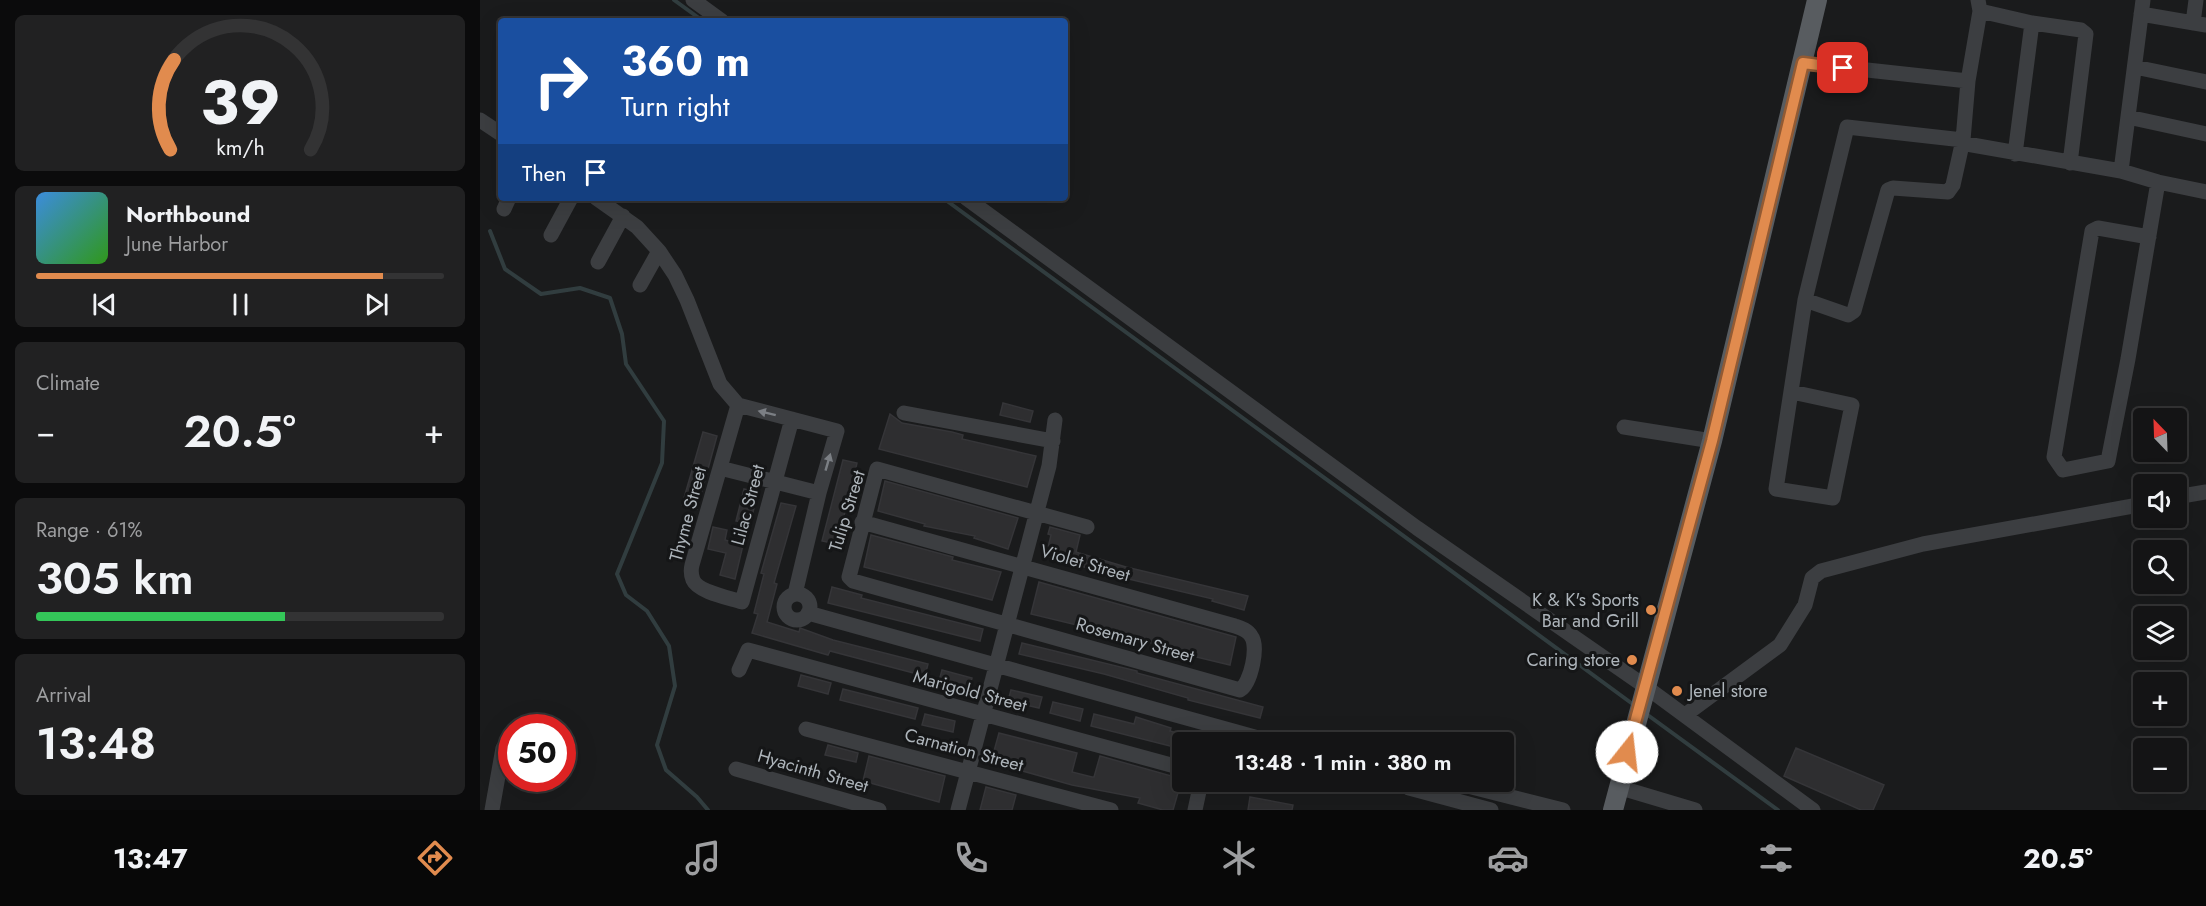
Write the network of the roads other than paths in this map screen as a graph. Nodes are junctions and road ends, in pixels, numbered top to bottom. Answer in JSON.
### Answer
{"nodes":[{"id":1,"x":693,"y":0,"type":"edge"},
{"id":2,"x":1817,"y":0,"type":"edge"},
{"id":3,"x":2196,"y":0,"type":"edge"},
{"id":4,"x":1979,"y":5,"type":"edge"},
{"id":5,"x":2142,"y":7,"type":"edge"},
{"id":6,"x":718,"y":18,"type":"edge"},
{"id":7,"x":2032,"y":23,"type":"junction"},
{"id":8,"x":2200,"y":24,"type":"edge"},
{"id":9,"x":1803,"y":63,"type":"junction"},
{"id":10,"x":2135,"y":67,"type":"junction"},
{"id":11,"x":1968,"y":81,"type":"junction"},
{"id":12,"x":2206,"y":82,"type":"edge"},
{"id":13,"x":2128,"y":117,"type":"junction"},
{"id":14,"x":490,"y":126,"type":"edge"},
{"id":15,"x":2206,"y":134,"type":"edge"},
{"id":16,"x":480,"y":139,"type":"edge"},
{"id":17,"x":1962,"y":142,"type":"junction"},
{"id":18,"x":2015,"y":154,"type":"junction"},
{"id":19,"x":2070,"y":163,"type":"junction"},
{"id":20,"x":2121,"y":171,"type":"junction"},
{"id":21,"x":2158,"y":182,"type":"junction"},
{"id":22,"x":2206,"y":192,"type":"edge"},
{"id":23,"x":569,"y":201,"type":"edge"},
{"id":24,"x":600,"y":201,"type":"edge"},
{"id":25,"x":970,"y":201,"type":"edge"},
{"id":26,"x":623,"y":216,"type":"junction"},
{"id":27,"x":551,"y":235,"type":"dead end"},
{"id":28,"x":2149,"y":237,"type":"junction"},
{"id":29,"x":659,"y":251,"type":"junction"},
{"id":30,"x":598,"y":261,"type":"dead end"},
{"id":31,"x":640,"y":285,"type":"dead end"},
{"id":32,"x":1805,"y":300,"type":"junction"},
{"id":33,"x":1792,"y":392,"type":"junction"},
{"id":34,"x":738,"y":405,"type":"junction"},
{"id":35,"x":904,"y":413,"type":"dead end"},
{"id":36,"x":792,"y":419,"type":"junction"},
{"id":37,"x":1055,"y":420,"type":"dead end"},
{"id":38,"x":1624,"y":427,"type":"dead end"},
{"id":39,"x":1053,"y":441,"type":"junction"},
{"id":40,"x":1712,"y":441,"type":"junction"},
{"id":41,"x":720,"y":468,"type":"junction"},
{"id":42,"x":775,"y":482,"type":"junction"},
{"id":43,"x":2206,"y":492,"type":"edge"},
{"id":44,"x":819,"y":493,"type":"junction"},
{"id":45,"x":2187,"y":495,"type":"edge"},
{"id":46,"x":2133,"y":506,"type":"edge"},
{"id":47,"x":1036,"y":513,"type":"junction"},
{"id":48,"x":862,"y":522,"type":"junction"},
{"id":49,"x":1087,"y":526,"type":"dead end"},
{"id":50,"x":1022,"y":565,"type":"junction"},
{"id":51,"x":795,"y":594,"type":"junction"},
{"id":52,"x":742,"y":602,"type":"joint"},
{"id":53,"x":808,"y":613,"type":"junction"},
{"id":54,"x":1006,"y":625,"type":"junction"},
{"id":55,"x":996,"y":665,"type":"junction"},
{"id":56,"x":739,"y":670,"type":"dead end"},
{"id":57,"x":1249,"y":679,"type":"joint"},
{"id":58,"x":1646,"y":687,"type":"junction"},
{"id":59,"x":983,"y":715,"type":"junction"},
{"id":60,"x":1685,"y":715,"type":"junction"},
{"id":61,"x":806,"y":729,"type":"dead end"},
{"id":62,"x":1237,"y":732,"type":"edge"},
{"id":63,"x":1172,"y":765,"type":"edge"},
{"id":64,"x":736,"y":770,"type":"dead end"},
{"id":65,"x":968,"y":771,"type":"junction"},
{"id":66,"x":1618,"y":787,"type":"junction"},
{"id":67,"x":498,"y":792,"type":"edge"},
{"id":68,"x":1199,"y":792,"type":"edge"},
{"id":69,"x":1424,"y":792,"type":"edge"},
{"id":70,"x":1492,"y":792,"type":"edge"},
{"id":71,"x":496,"y":809,"type":"edge"},
{"id":72,"x":879,"y":810,"type":"edge"},
{"id":73,"x":958,"y":810,"type":"edge"},
{"id":74,"x":1111,"y":810,"type":"edge"},
{"id":75,"x":1195,"y":810,"type":"edge"},
{"id":76,"x":1491,"y":810,"type":"edge"},
{"id":77,"x":1563,"y":810,"type":"edge"},
{"id":78,"x":1613,"y":810,"type":"edge"},
{"id":79,"x":1695,"y":810,"type":"edge"},
{"id":80,"x":1813,"y":810,"type":"edge"}],
"edges":[{"from":1,"to":6,"type":"street"},
{"from":2,"to":9,"type":"main road"},
{"from":3,"to":8,"type":"street"},
{"from":4,"to":7,"type":"street"},
{"from":4,"to":11,"type":"street"},
{"from":5,"to":8,"type":"street"},
{"from":5,"to":10,"type":"street"},
{"from":7,"to":18,"type":"street"},
{"from":7,"to":19,"type":"street"},
{"from":9,"to":11,"type":"street"},
{"from":9,"to":40,"type":"main road"},
{"from":10,"to":12,"type":"street"},
{"from":10,"to":13,"type":"street"},
{"from":11,"to":17,"type":"street"},
{"from":13,"to":15,"type":"street"},
{"from":13,"to":20,"type":"street"},
{"from":14,"to":16,"type":"street"},
{"from":17,"to":18,"type":"street"},
{"from":17,"to":32,"type":"street"},
{"from":17,"to":32,"type":"street"},
{"from":18,"to":19,"type":"street"},
{"from":19,"to":20,"type":"street"},
{"from":20,"to":21,"type":"street"},
{"from":21,"to":22,"type":"street"},
{"from":21,"to":28,"type":"street"},
{"from":23,"to":27,"type":"street"},
{"from":24,"to":26,"type":"street"},
{"from":25,"to":58,"type":"street"},
{"from":26,"to":29,"type":"street"},
{"from":26,"to":30,"type":"street"},
{"from":28,"to":28,"type":"street"},
{"from":29,"to":31,"type":"street"},
{"from":29,"to":34,"type":"street"},
{"from":32,"to":33,"type":"street"},
{"from":33,"to":33,"type":"street"},
{"from":36,"to":34,"type":"street","one_way":true},
{"from":34,"to":41,"type":"street","name":"Thyme Street"},
{"from":35,"to":39,"type":"street"},
{"from":36,"to":42,"type":"street","name":"Lilac Street"},
{"from":44,"to":36,"type":"street","one_way":true},
{"from":37,"to":39,"type":"street"},
{"from":38,"to":40,"type":"street"},
{"from":39,"to":47,"type":"street"},
{"from":40,"to":58,"type":"main road"},
{"from":41,"to":42,"type":"street"},
{"from":41,"to":52,"type":"street","name":"Thyme Street"},
{"from":42,"to":44,"type":"street"},
{"from":42,"to":52,"type":"street","name":"Lilac Street"},
{"from":43,"to":45,"type":"street"},
{"from":44,"to":51,"type":"street"},
{"from":46,"to":60,"type":"street"},
{"from":47,"to":48,"type":"street","name":"Tulip Street"},
{"from":47,"to":49,"type":"street","name":"Tulip Street"},
{"from":47,"to":50,"type":"street"},
{"from":48,"to":50,"type":"street","name":"Violet Street"},
{"from":48,"to":54,"type":"street","name":"Tulip Street"},
{"from":50,"to":54,"type":"street"},
{"from":50,"to":57,"type":"street","name":"Violet Street"},
{"from":51,"to":53,"type":"street"},
{"from":51,"to":53,"type":"street"},
{"from":53,"to":55,"type":"street"},
{"from":54,"to":55,"type":"street"},
{"from":54,"to":57,"type":"street","name":"Rosemary Street"},
{"from":55,"to":59,"type":"street"},
{"from":55,"to":62,"type":"street"},
{"from":56,"to":59,"type":"street","name":"Marigold Street"},
{"from":58,"to":60,"type":"street"},
{"from":58,"to":66,"type":"main road"},
{"from":59,"to":63,"type":"street","name":"Marigold Street"},
{"from":59,"to":65,"type":"street"},
{"from":60,"to":80,"type":"street"},
{"from":61,"to":65,"type":"street","name":"Carnation Street"},
{"from":64,"to":72,"type":"street","name":"Hyacinth Street"},
{"from":65,"to":73,"type":"street"},
{"from":65,"to":74,"type":"street","name":"Carnation Street"},
{"from":66,"to":78,"type":"main road"},
{"from":66,"to":79,"type":"street"},
{"from":67,"to":71,"type":"street"},
{"from":68,"to":75,"type":"street"},
{"from":69,"to":76,"type":"street"},
{"from":70,"to":77,"type":"street"}]}
